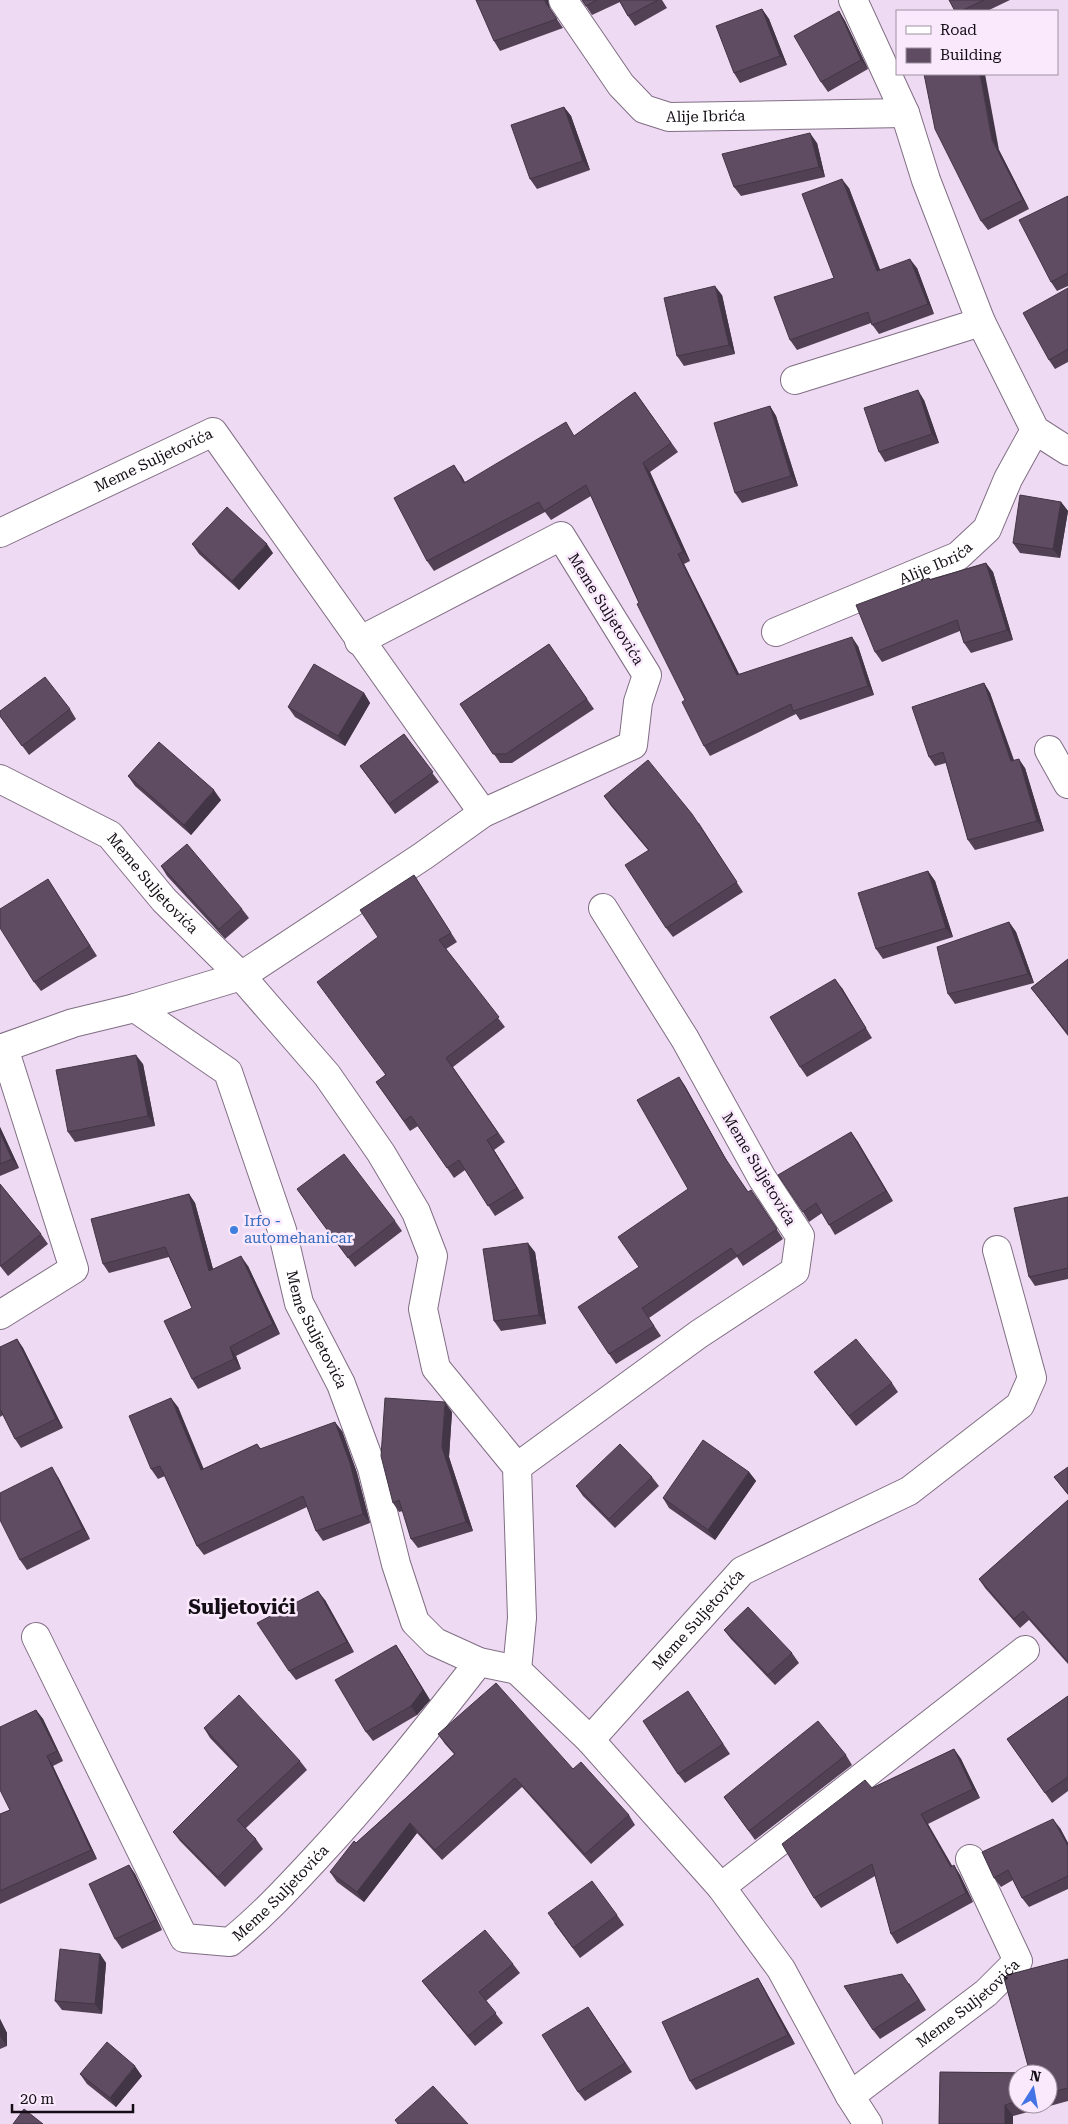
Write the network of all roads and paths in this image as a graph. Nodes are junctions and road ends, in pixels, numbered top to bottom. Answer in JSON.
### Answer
{"nodes":[{"id":1,"x":562,"y":0,"type":"edge"},
{"id":2,"x":853,"y":0,"type":"edge"},
{"id":3,"x":905,"y":113,"type":"junction"},
{"id":4,"x":982,"y":322,"type":"junction"},
{"id":5,"x":795,"y":380,"type":"dead end"},
{"id":6,"x":1034,"y":430,"type":"junction"},
{"id":7,"x":1068,"y":451,"type":"edge"},
{"id":8,"x":0,"y":533,"type":"edge"},
{"id":9,"x":776,"y":632,"type":"dead end"},
{"id":10,"x":360,"y":641,"type":"junction"},
{"id":11,"x":1049,"y":750,"type":"dead end"},
{"id":12,"x":0,"y":779,"type":"edge"},
{"id":13,"x":1068,"y":784,"type":"edge"},
{"id":14,"x":483,"y":813,"type":"junction"},
{"id":15,"x":603,"y":908,"type":"dead end"},
{"id":16,"x":241,"y":976,"type":"junction"},
{"id":17,"x":135,"y":1008,"type":"junction"},
{"id":18,"x":2,"y":1049,"type":"edge"},
{"id":19,"x":997,"y":1250,"type":"dead end"},
{"id":20,"x":0,"y":1315,"type":"edge"},
{"id":21,"x":518,"y":1467,"type":"junction"},
{"id":22,"x":36,"y":1637,"type":"dead end"},
{"id":23,"x":1025,"y":1650,"type":"dead end"},
{"id":24,"x":479,"y":1662,"type":"junction"},
{"id":25,"x":517,"y":1670,"type":"junction"},
{"id":26,"x":590,"y":1740,"type":"junction"},
{"id":27,"x":970,"y":1859,"type":"dead end"},
{"id":28,"x":722,"y":1887,"type":"junction"},
{"id":29,"x":850,"y":2096,"type":"junction"},
{"id":30,"x":868,"y":2124,"type":"edge"}],
"edges":[{"from":1,"to":3,"type":"street","name":"Alije Ibrića"},
{"from":2,"to":3,"type":"street"},
{"from":3,"to":4,"type":"street"},
{"from":4,"to":5,"type":"street"},
{"from":4,"to":6,"type":"street"},
{"from":6,"to":7,"type":"street"},
{"from":6,"to":9,"type":"street","name":"Alije Ibrića"},
{"from":8,"to":10,"type":"street","name":"Meme Suljetovića"},
{"from":10,"to":14,"type":"street","name":"Meme Suljetovića"},
{"from":10,"to":14,"type":"street","name":"Meme Suljetovića"},
{"from":11,"to":13,"type":"street"},
{"from":12,"to":16,"type":"street","name":"Meme Suljetovića"},
{"from":14,"to":16,"type":"street","name":"Meme Suljetovića"},
{"from":15,"to":21,"type":"street","name":"Meme Suljetovića"},
{"from":16,"to":17,"type":"street","name":"Meme Suljetovića"},
{"from":16,"to":21,"type":"street","name":"Meme Suljetovića"},
{"from":17,"to":18,"type":"street","name":"Meme Suljetovića"},
{"from":17,"to":24,"type":"street","name":"Meme Suljetovića"},
{"from":18,"to":20,"type":"street","name":"Meme Suljetovića"},
{"from":19,"to":26,"type":"street","name":"Meme Suljetovića"},
{"from":21,"to":25,"type":"street"},
{"from":22,"to":24,"type":"street","name":"Meme Suljetovića"},
{"from":23,"to":28,"type":"street"},
{"from":24,"to":25,"type":"street","name":"Meme Suljetovića"},
{"from":25,"to":26,"type":"street"},
{"from":26,"to":28,"type":"street"},
{"from":27,"to":29,"type":"street","name":"Meme Suljetovića"},
{"from":28,"to":29,"type":"street"},
{"from":29,"to":30,"type":"street"}]}
